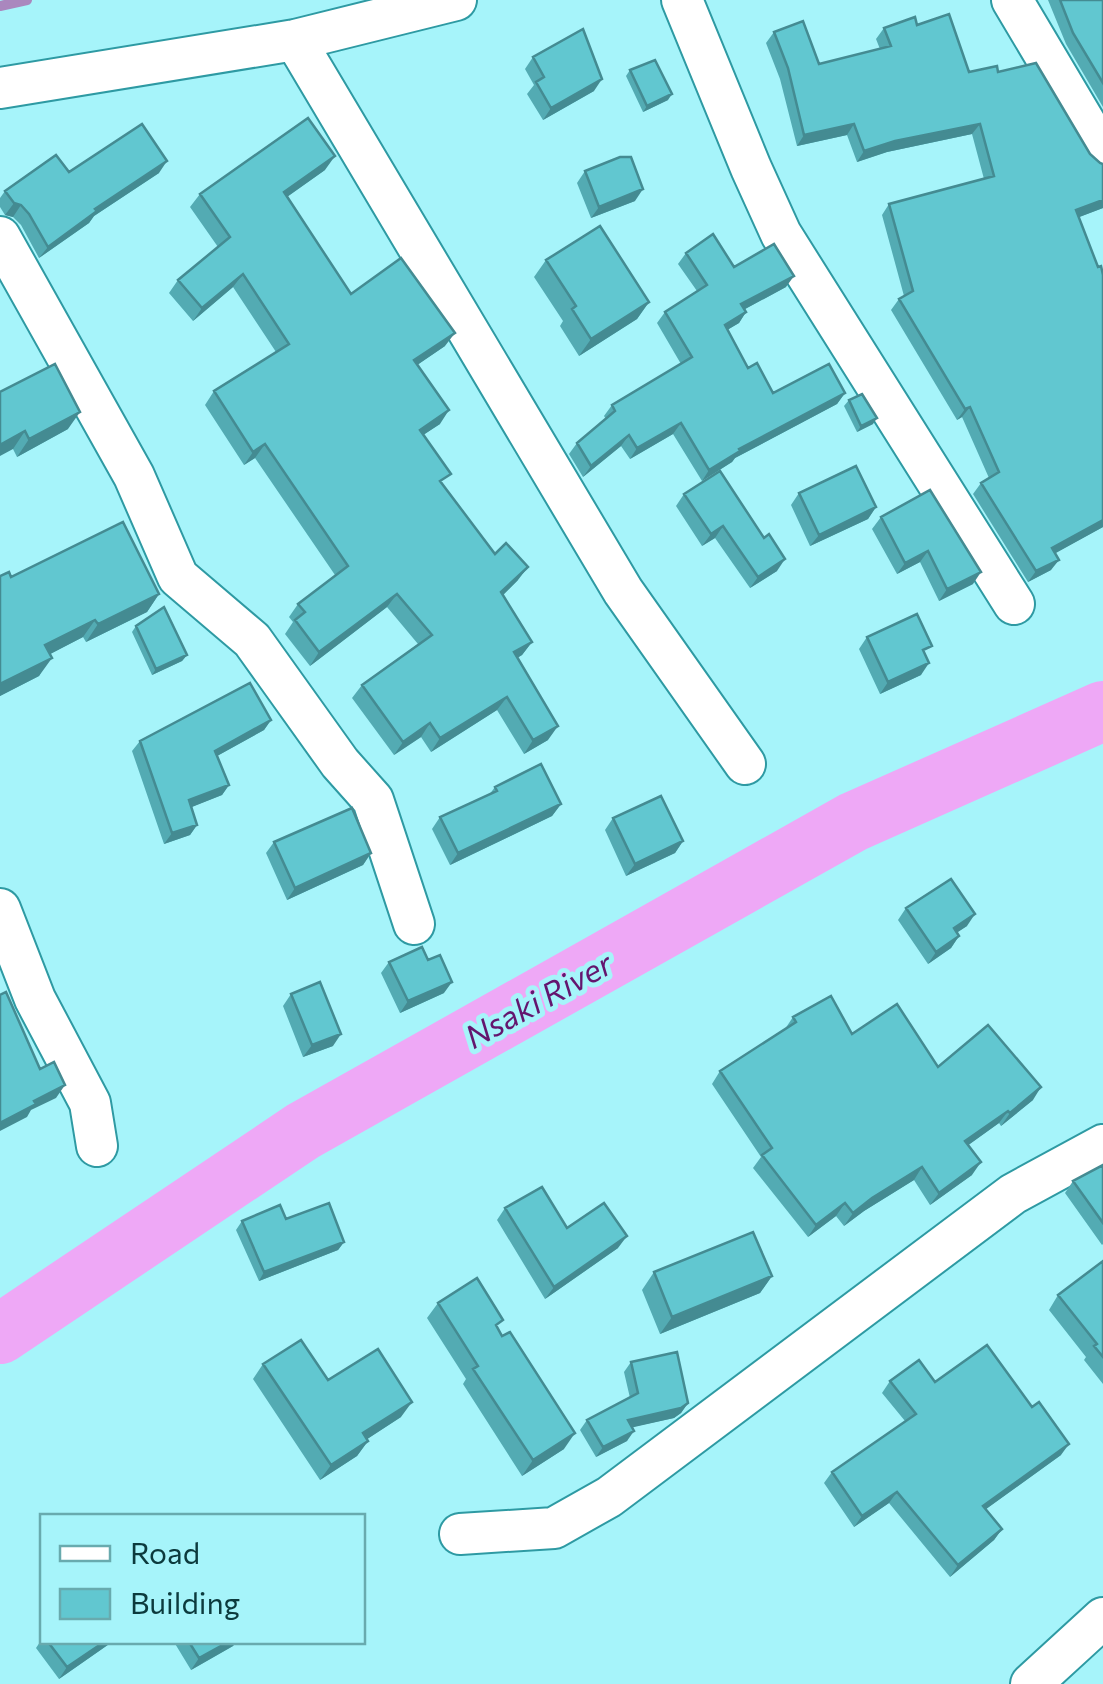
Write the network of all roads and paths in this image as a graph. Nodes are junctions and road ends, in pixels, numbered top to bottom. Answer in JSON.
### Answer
{"nodes":[{"id":1,"x":456,"y":0,"type":"edge"},
{"id":2,"x":682,"y":0,"type":"edge"},
{"id":3,"x":1012,"y":0,"type":"edge"},
{"id":4,"x":295,"y":40,"type":"junction"},
{"id":5,"x":0,"y":88,"type":"edge"},
{"id":6,"x":1103,"y":153,"type":"edge"},
{"id":7,"x":0,"y":237,"type":"edge"},
{"id":8,"x":1014,"y":604,"type":"dead end"},
{"id":9,"x":745,"y":764,"type":"dead end"},
{"id":10,"x":0,"y":909,"type":"edge"},
{"id":11,"x":414,"y":924,"type":"dead end"},
{"id":12,"x":1103,"y":1145,"type":"edge"},
{"id":13,"x":97,"y":1146,"type":"dead end"},
{"id":14,"x":460,"y":1534,"type":"dead end"},
{"id":15,"x":1103,"y":1618,"type":"edge"},
{"id":16,"x":1031,"y":1684,"type":"edge"}],
"edges":[{"from":1,"to":4,"type":"street"},
{"from":2,"to":8,"type":"street"},
{"from":3,"to":6,"type":"street"},
{"from":4,"to":5,"type":"street"},
{"from":4,"to":9,"type":"street"},
{"from":7,"to":11,"type":"street"},
{"from":10,"to":13,"type":"street"},
{"from":12,"to":14,"type":"street"},
{"from":15,"to":16,"type":"street"}]}
